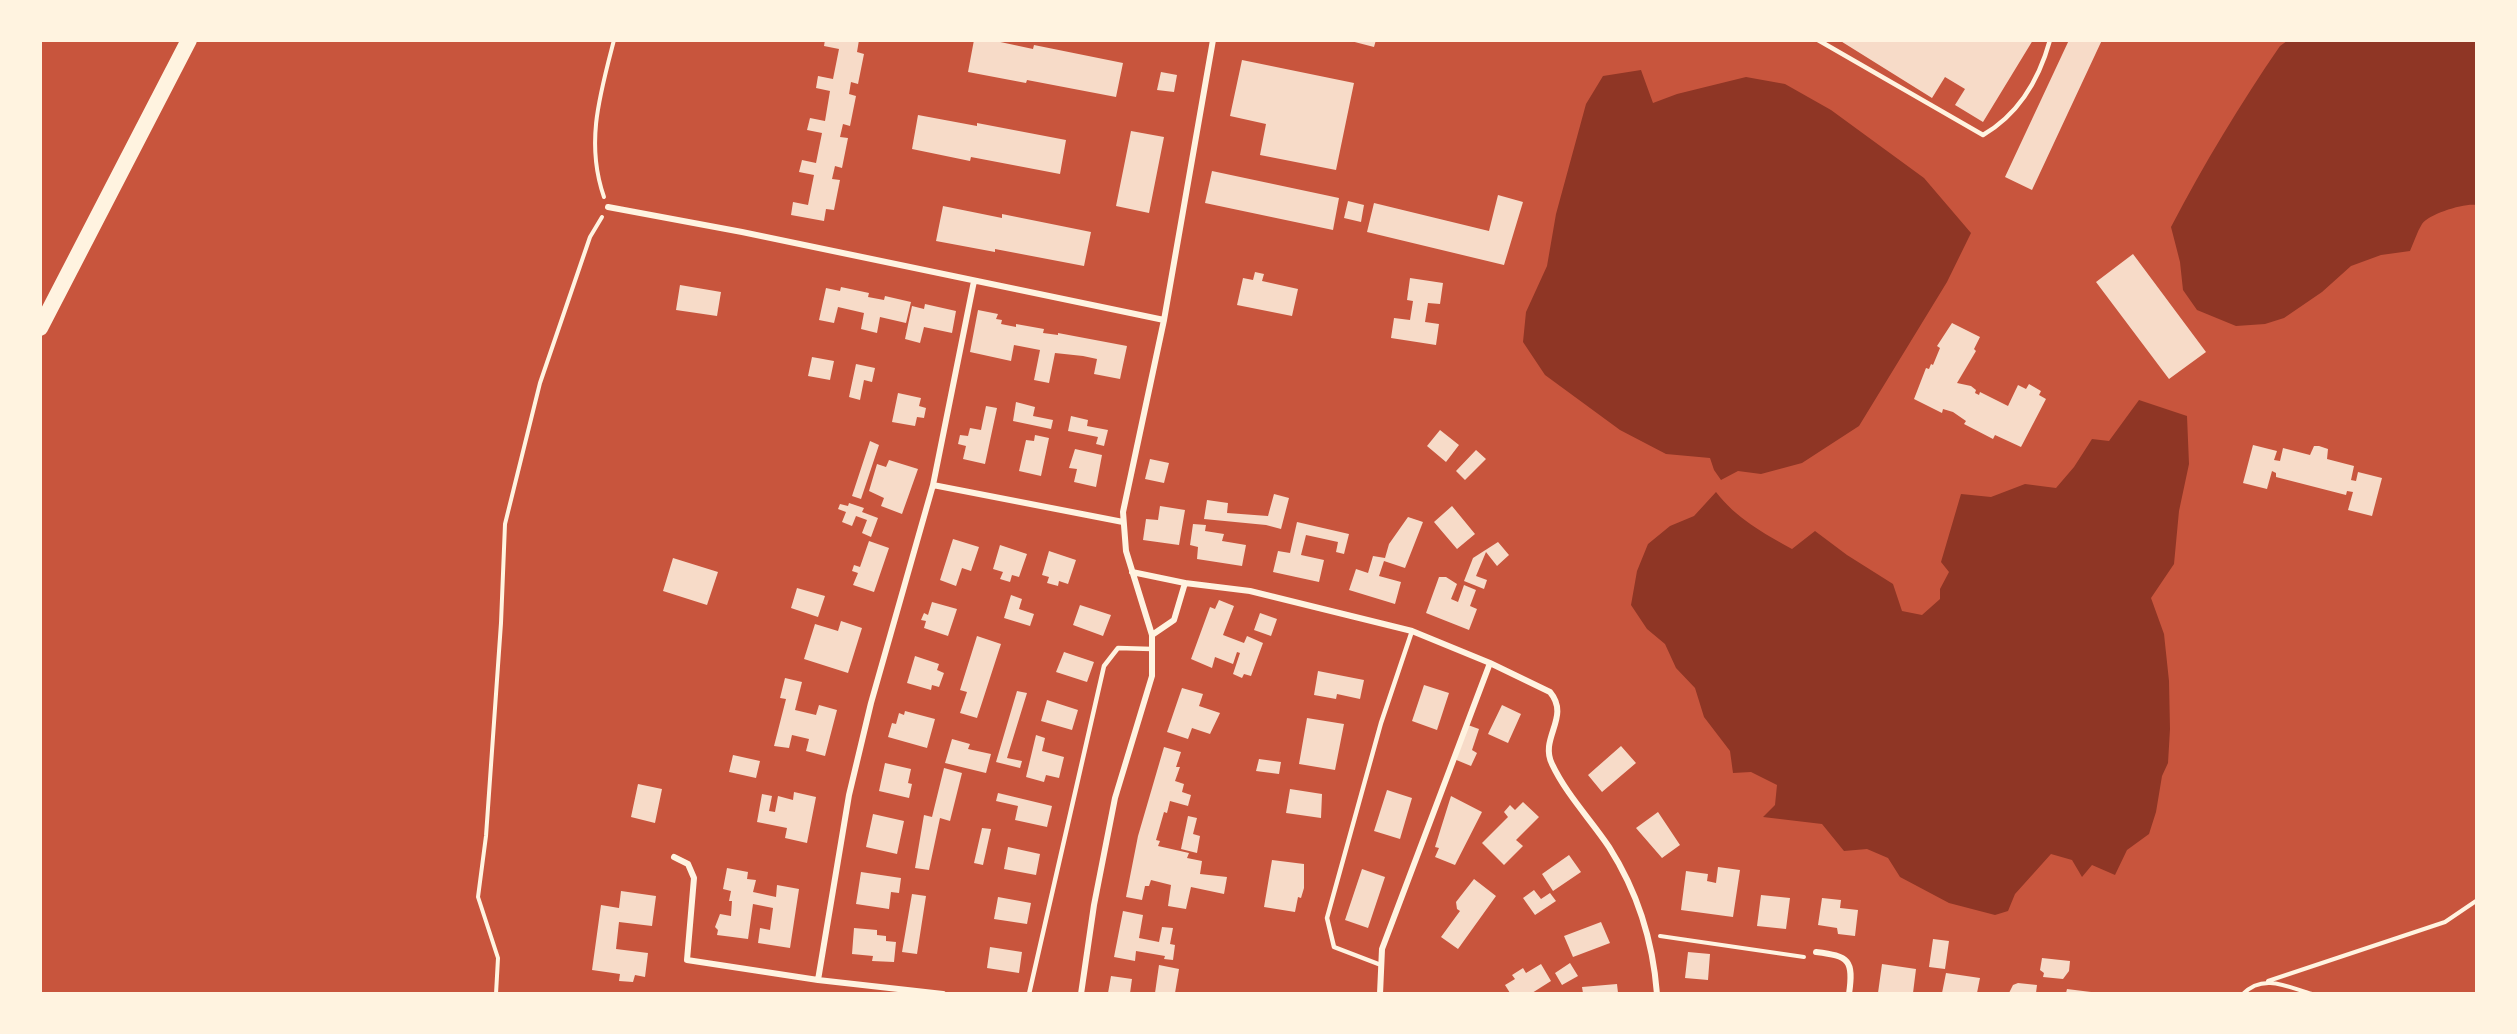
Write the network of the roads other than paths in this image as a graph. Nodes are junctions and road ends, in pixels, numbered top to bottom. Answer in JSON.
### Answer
{"nodes":[{"id":1,"x":189,"y":40,"type":"edge"},
{"id":2,"x":1213,"y":40,"type":"edge"},
{"id":3,"x":1818,"y":40,"type":"edge"},
{"id":4,"x":2050,"y":40,"type":"edge"},
{"id":5,"x":608,"y":207,"type":"road end"},
{"id":6,"x":974,"y":281,"type":"junction"},
{"id":7,"x":1164,"y":320,"type":"junction"},
{"id":8,"x":40,"y":328,"type":"edge"},
{"id":9,"x":933,"y":485,"type":"junction"},
{"id":10,"x":1123,"y":522,"type":"junction"},
{"id":11,"x":1132,"y":572,"type":"junction"},
{"id":12,"x":1185,"y":583,"type":"junction"},
{"id":13,"x":1412,"y":631,"type":"junction"},
{"id":14,"x":1152,"y":635,"type":"junction"},
{"id":15,"x":1152,"y":649,"type":"junction"},
{"id":16,"x":1490,"y":663,"type":"junction"},
{"id":17,"x":674,"y":857,"type":"dead end"},
{"id":18,"x":1816,"y":952,"type":"road end"},
{"id":19,"x":1381,"y":965,"type":"junction"},
{"id":20,"x":818,"y":980,"type":"junction"},
{"id":21,"x":943,"y":993,"type":"edge"},
{"id":22,"x":1029,"y":993,"type":"edge"},
{"id":23,"x":1081,"y":993,"type":"edge"},
{"id":24,"x":1380,"y":993,"type":"edge"},
{"id":25,"x":1657,"y":993,"type":"edge"},
{"id":26,"x":1849,"y":993,"type":"edge"}],
"edges":[{"from":1,"to":8,"type":"highway"},
{"from":2,"to":7,"type":"street"},
{"from":3,"to":4,"type":"lane"},
{"from":5,"to":6,"type":"street"},
{"from":6,"to":7,"type":"street"},
{"from":6,"to":9,"type":"street"},
{"from":7,"to":10,"type":"street"},
{"from":9,"to":10,"type":"street"},
{"from":9,"to":20,"type":"street"},
{"from":10,"to":11,"type":"street"},
{"from":11,"to":12,"type":"street"},
{"from":11,"to":14,"type":"street"},
{"from":12,"to":13,"type":"street"},
{"from":12,"to":14,"type":"street"},
{"from":13,"to":16,"type":"street"},
{"from":13,"to":19,"type":"lane"},
{"from":14,"to":15,"type":"street"},
{"from":15,"to":22,"type":"lane"},
{"from":15,"to":23,"type":"street"},
{"from":16,"to":19,"type":"street"},
{"from":16,"to":25,"type":"street"},
{"from":17,"to":20,"type":"street"},
{"from":18,"to":26,"type":"street"},
{"from":19,"to":24,"type":"street"},
{"from":20,"to":21,"type":"street"}]}
